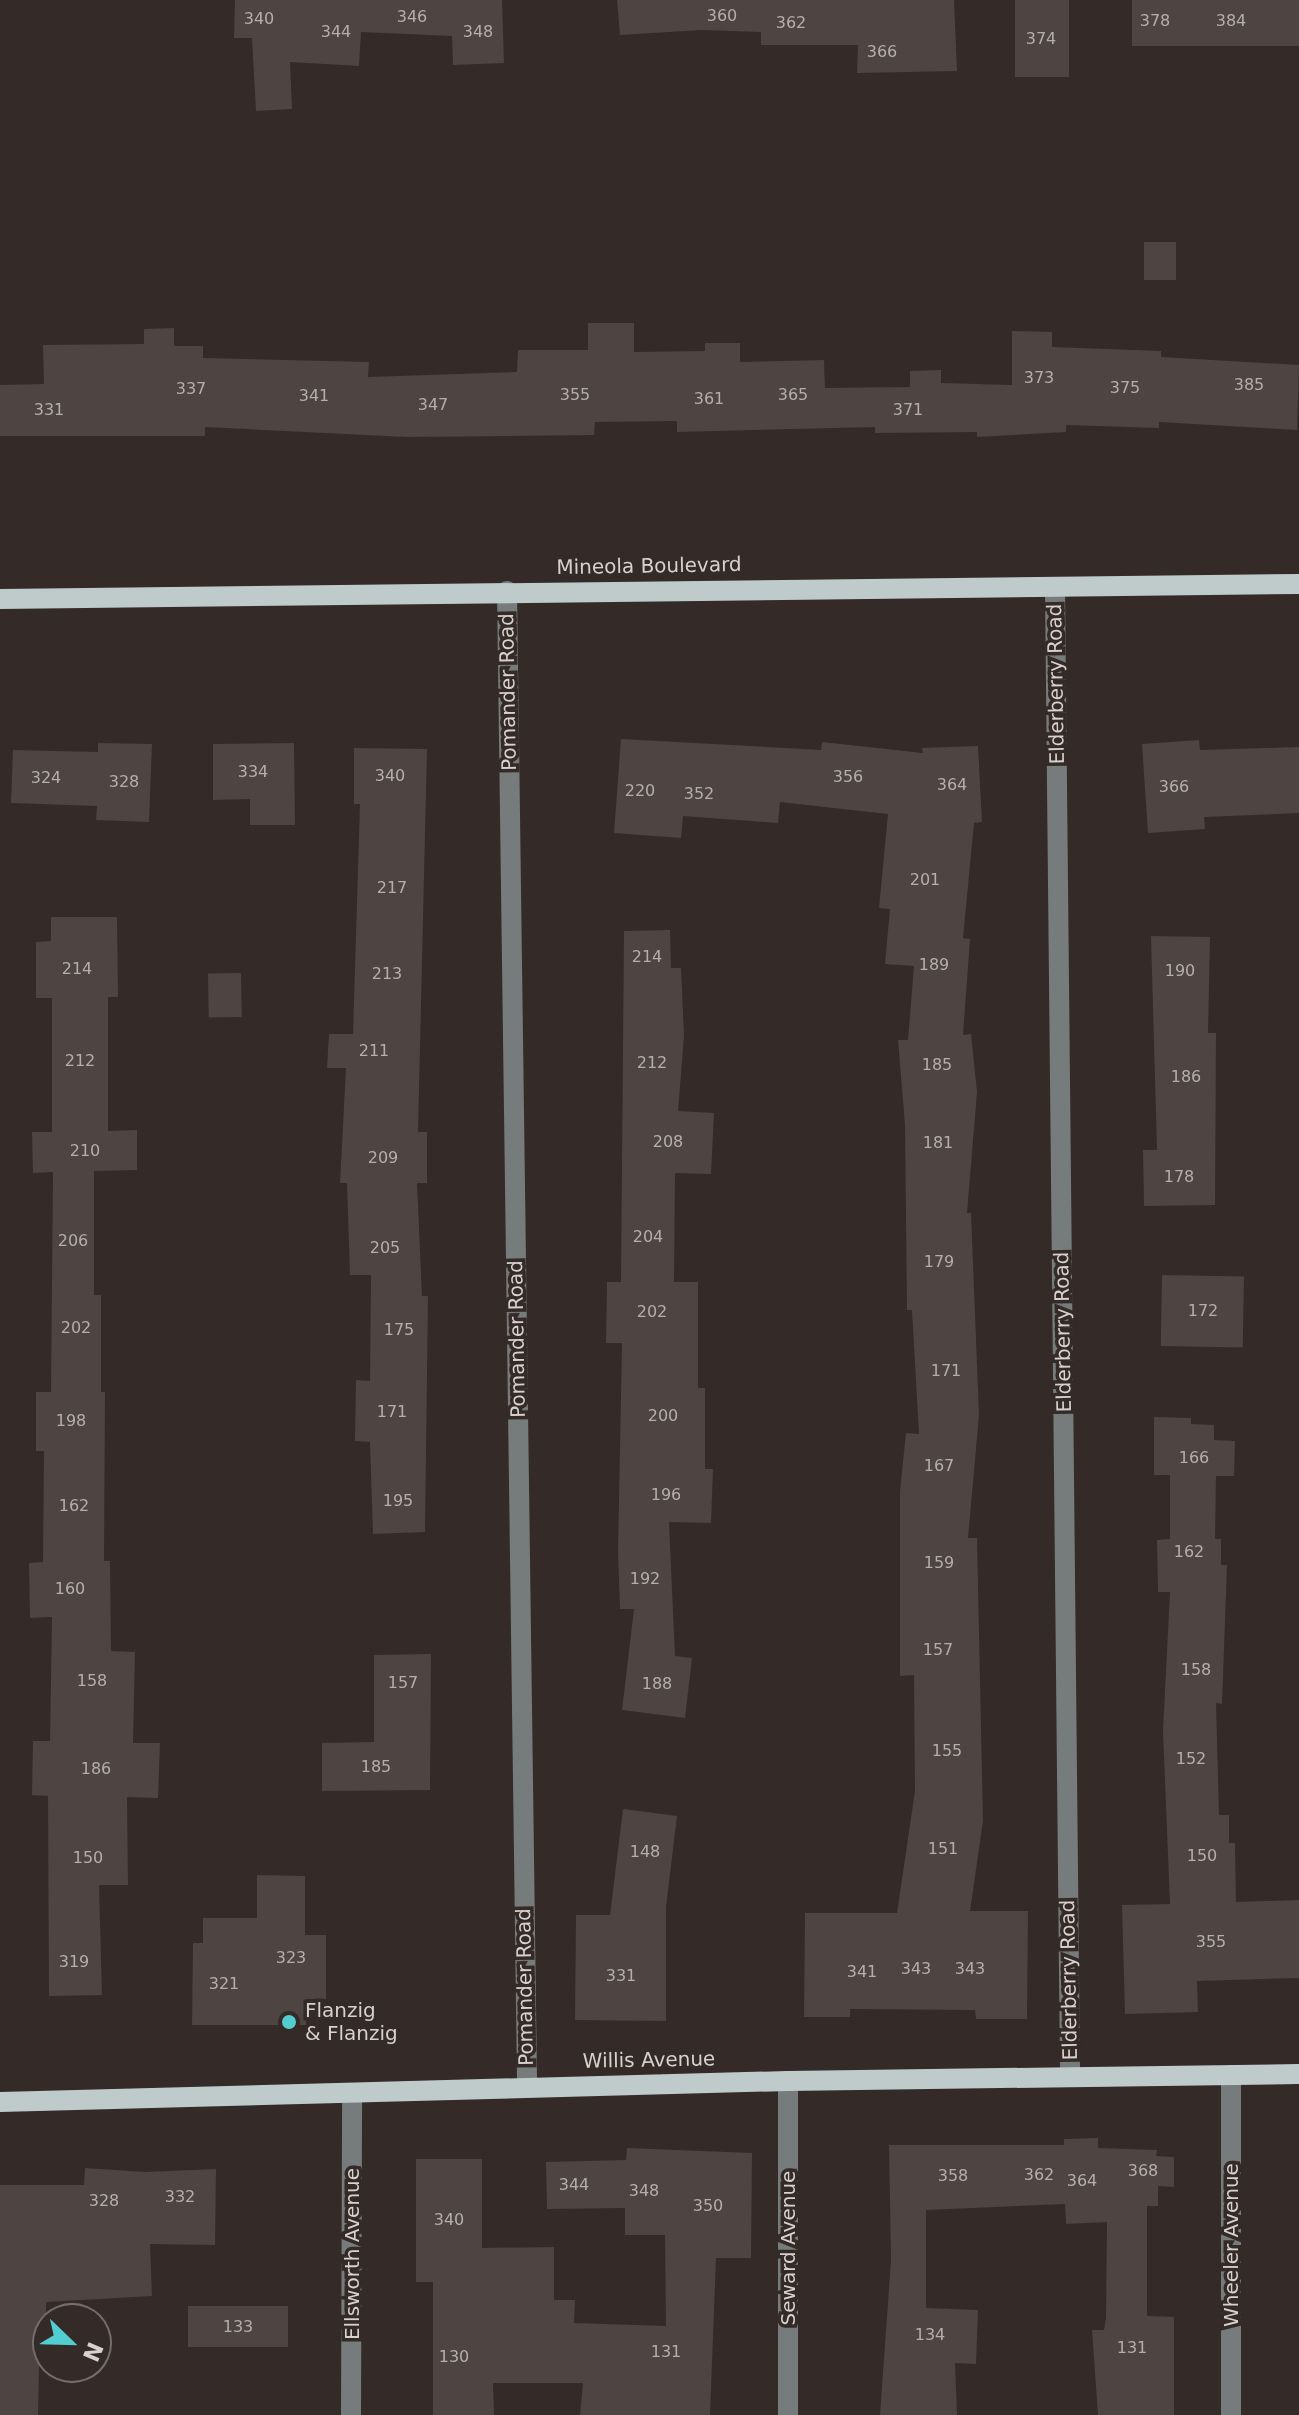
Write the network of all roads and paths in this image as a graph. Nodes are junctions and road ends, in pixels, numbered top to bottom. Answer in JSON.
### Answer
{"nodes":[{"id":1,"x":1299,"y":584,"type":"edge"},
{"id":2,"x":1055,"y":587,"type":"junction"},
{"id":3,"x":507,"y":591,"type":"junction"},
{"id":4,"x":0,"y":599,"type":"edge"},
{"id":5,"x":1299,"y":2074,"type":"edge"},
{"id":6,"x":1231,"y":2075,"type":"junction"},
{"id":7,"x":1070,"y":2077,"type":"junction"},
{"id":8,"x":788,"y":2081,"type":"junction"},
{"id":9,"x":527,"y":2087,"type":"junction"},
{"id":10,"x":352,"y":2093,"type":"junction"},
{"id":11,"x":0,"y":2102,"type":"edge"},
{"id":12,"x":351,"y":2415,"type":"edge"},
{"id":13,"x":788,"y":2415,"type":"edge"},
{"id":14,"x":1231,"y":2415,"type":"edge"}],
"edges":[{"from":1,"to":2,"type":"main road","name":"Mineola Boulevard"},
{"from":2,"to":3,"type":"main road","name":"Mineola Boulevard"},
{"from":2,"to":7,"type":"street","name":"Elderberry Road"},
{"from":3,"to":4,"type":"main road","name":"Mineola Boulevard"},
{"from":3,"to":9,"type":"street","name":"Pomander Road"},
{"from":5,"to":6,"type":"main road","name":"Willis Avenue"},
{"from":6,"to":7,"type":"main road","name":"Willis Avenue"},
{"from":6,"to":14,"type":"street","name":"Wheeler Avenue"},
{"from":7,"to":8,"type":"main road","name":"Willis Avenue"},
{"from":8,"to":9,"type":"main road","name":"Willis Avenue"},
{"from":8,"to":13,"type":"street","name":"Seward Avenue"},
{"from":9,"to":10,"type":"main road","name":"Willis Avenue"},
{"from":10,"to":11,"type":"main road","name":"Willis Avenue"},
{"from":10,"to":12,"type":"street","name":"Ellsworth Avenue"}]}
